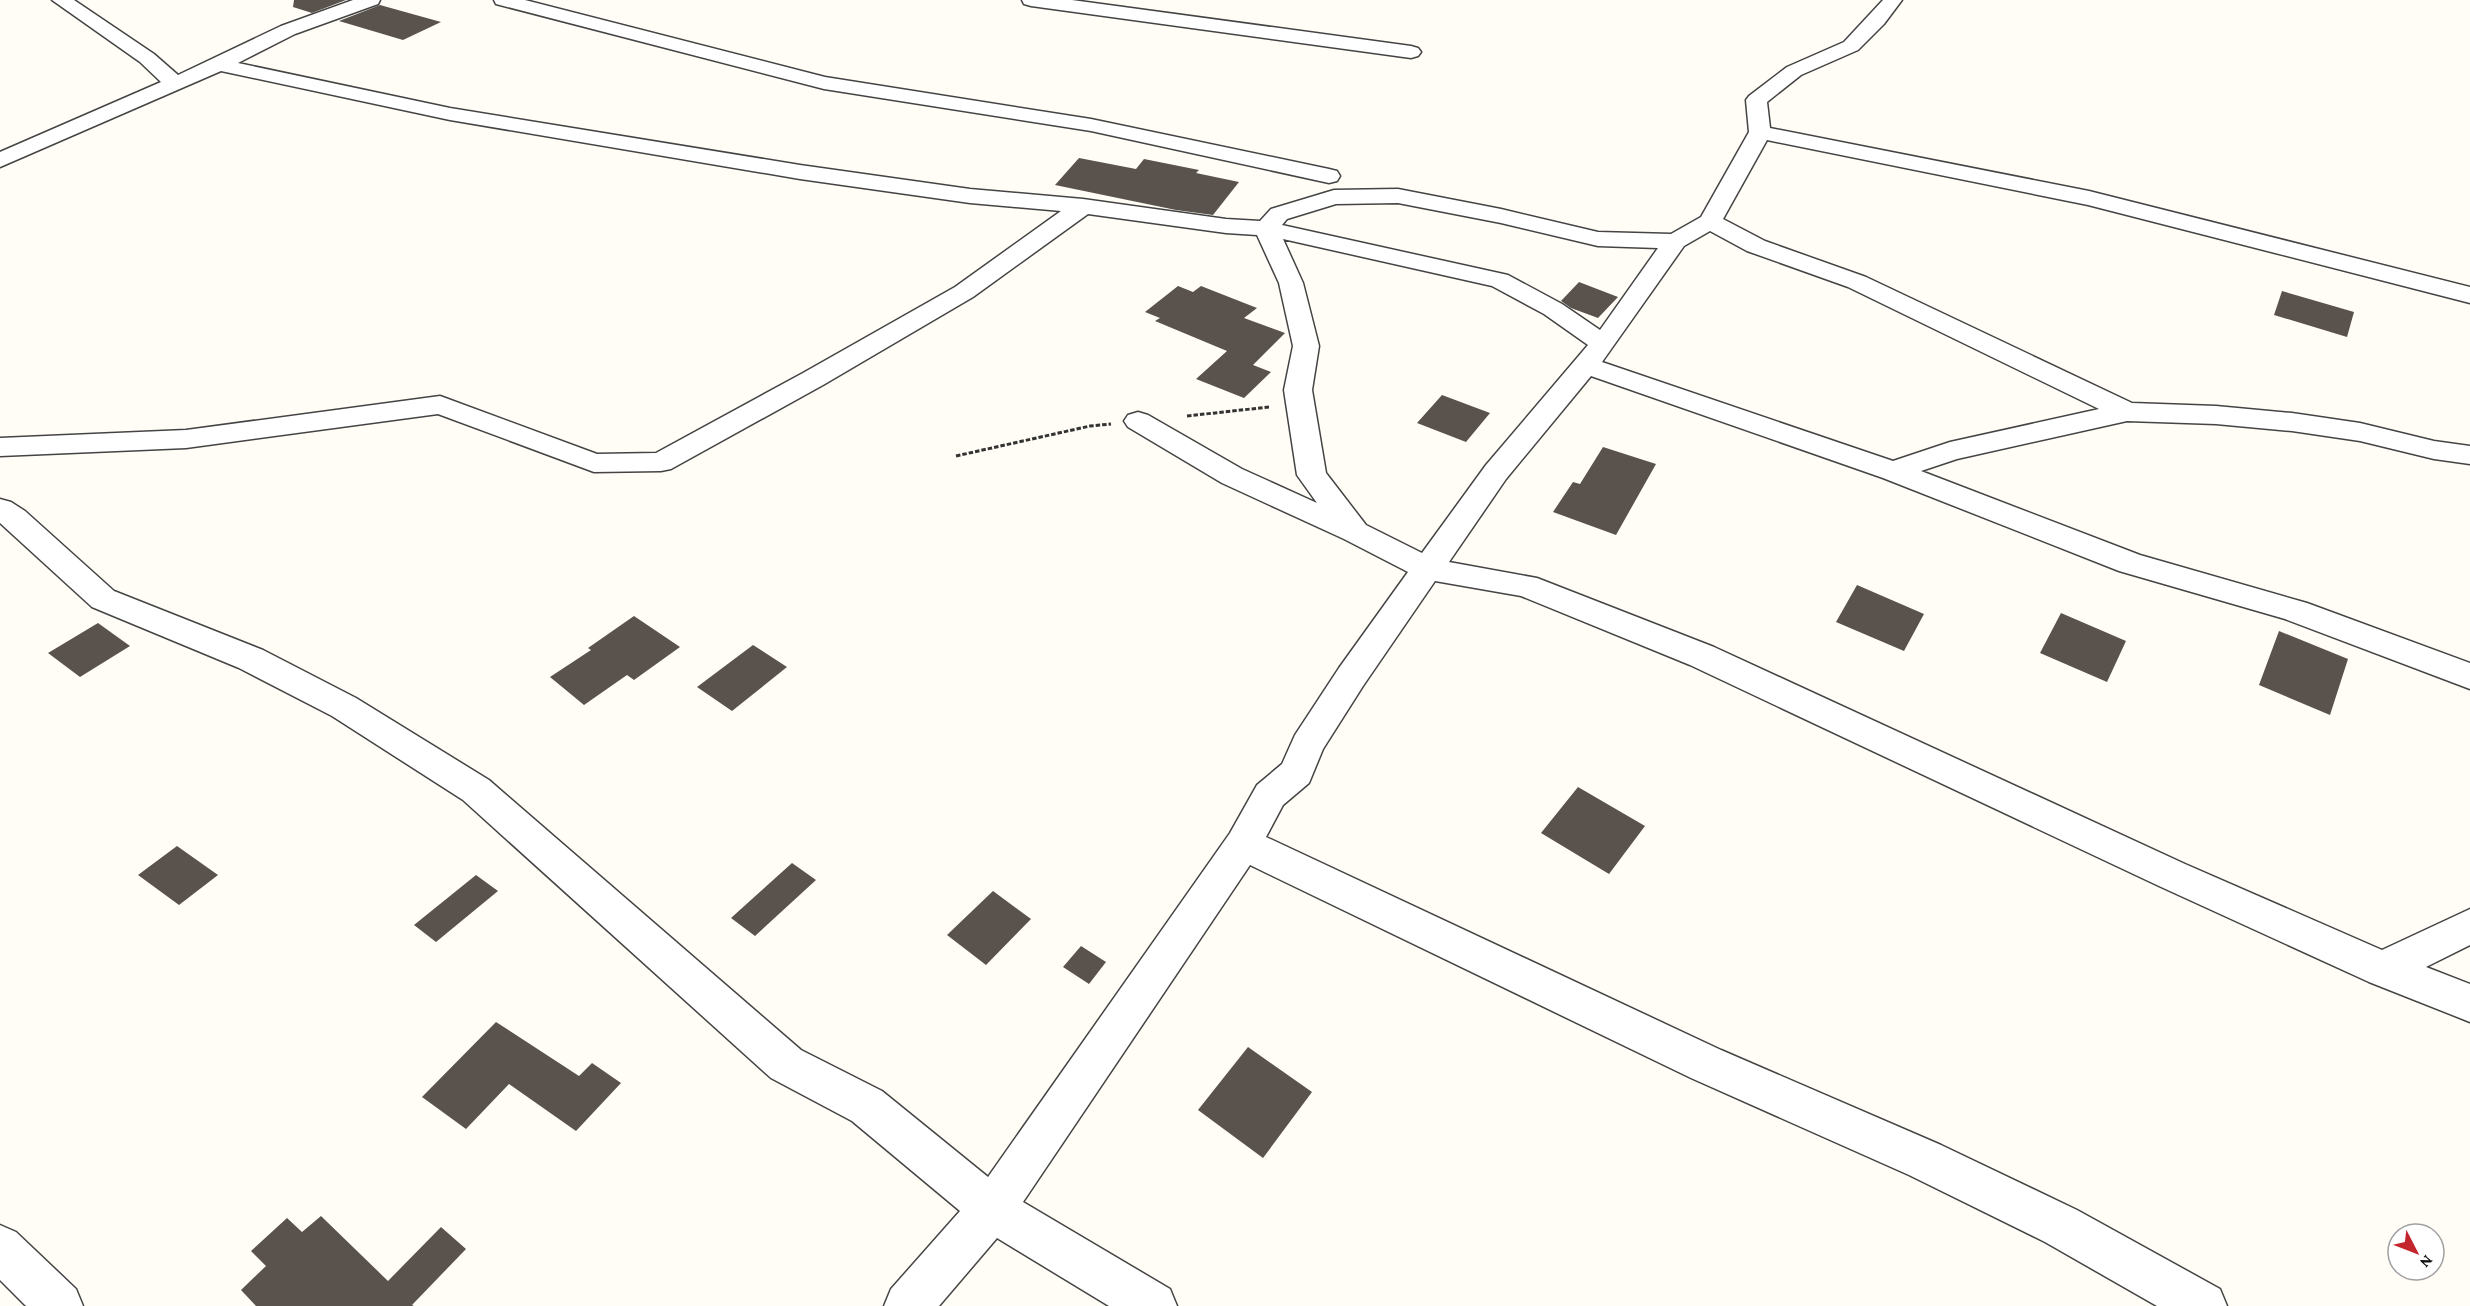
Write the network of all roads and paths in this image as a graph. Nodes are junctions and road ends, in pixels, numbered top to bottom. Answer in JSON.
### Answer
{"nodes":[{"id":1,"x":61,"y":0,"type":"edge"},
{"id":2,"x":370,"y":0,"type":"edge"},
{"id":3,"x":503,"y":0,"type":"edge"},
{"id":4,"x":1031,"y":0,"type":"edge"},
{"id":5,"x":1893,"y":0,"type":"edge"},
{"id":6,"x":1411,"y":52,"type":"dead end"},
{"id":7,"x":219,"y":65,"type":"junction"},
{"id":8,"x":175,"y":84,"type":"junction"},
{"id":9,"x":1760,"y":132,"type":"junction"},
{"id":10,"x":0,"y":160,"type":"edge"},
{"id":11,"x":1329,"y":176,"type":"dead end"},
{"id":12,"x":1083,"y":206,"type":"junction"},
{"id":13,"x":1710,"y":222,"type":"junction"},
{"id":14,"x":1266,"y":228,"type":"junction"},
{"id":15,"x":1676,"y":242,"type":"junction"},
{"id":16,"x":2470,"y":295,"type":"edge"},
{"id":17,"x":1594,"y":355,"type":"junction"},
{"id":18,"x":2127,"y":412,"type":"junction"},
{"id":19,"x":1138,"y":421,"type":"dead end"},
{"id":20,"x":0,"y":447,"type":"edge"},
{"id":21,"x":2470,"y":455,"type":"edge"},
{"id":22,"x":1893,"y":471,"type":"junction"},
{"id":23,"x":0,"y":509,"type":"edge"},
{"id":24,"x":1355,"y":532,"type":"junction"},
{"id":25,"x":1428,"y":568,"type":"junction"},
{"id":26,"x":2470,"y":675,"type":"edge"},
{"id":27,"x":1244,"y":844,"type":"junction"},
{"id":28,"x":2470,"y":926,"type":"edge"},
{"id":29,"x":2383,"y":969,"type":"junction"},
{"id":30,"x":2470,"y":1003,"type":"edge"},
{"id":31,"x":992,"y":1209,"type":"junction"},
{"id":32,"x":0,"y":1248,"type":"edge"},
{"id":33,"x":59,"y":1306,"type":"edge"},
{"id":34,"x":908,"y":1306,"type":"edge"},
{"id":35,"x":1153,"y":1306,"type":"edge"},
{"id":36,"x":2202,"y":1306,"type":"edge"}],
"edges":[{"from":1,"to":8,"type":"street"},
{"from":2,"to":7,"type":"street"},
{"from":3,"to":11,"type":"street"},
{"from":4,"to":6,"type":"street"},
{"from":5,"to":9,"type":"street"},
{"from":7,"to":8,"type":"street"},
{"from":7,"to":12,"type":"street"},
{"from":8,"to":10,"type":"street"},
{"from":9,"to":13,"type":"street"},
{"from":9,"to":16,"type":"street"},
{"from":12,"to":14,"type":"street"},
{"from":12,"to":20,"type":"street"},
{"from":13,"to":15,"type":"street"},
{"from":13,"to":18,"type":"street"},
{"from":14,"to":15,"type":"street"},
{"from":14,"to":17,"type":"street"},
{"from":14,"to":24,"type":"street"},
{"from":15,"to":17,"type":"street"},
{"from":17,"to":22,"type":"street"},
{"from":17,"to":25,"type":"street"},
{"from":18,"to":21,"type":"street"},
{"from":18,"to":22,"type":"street"},
{"from":19,"to":24,"type":"street"},
{"from":22,"to":26,"type":"street"},
{"from":23,"to":31,"type":"street"},
{"from":24,"to":25,"type":"street"},
{"from":25,"to":27,"type":"street"},
{"from":25,"to":29,"type":"street"},
{"from":27,"to":31,"type":"street"},
{"from":27,"to":36,"type":"street"},
{"from":28,"to":29,"type":"street"},
{"from":29,"to":30,"type":"street"},
{"from":31,"to":34,"type":"street"},
{"from":31,"to":35,"type":"street"},
{"from":32,"to":33,"type":"street"}]}
